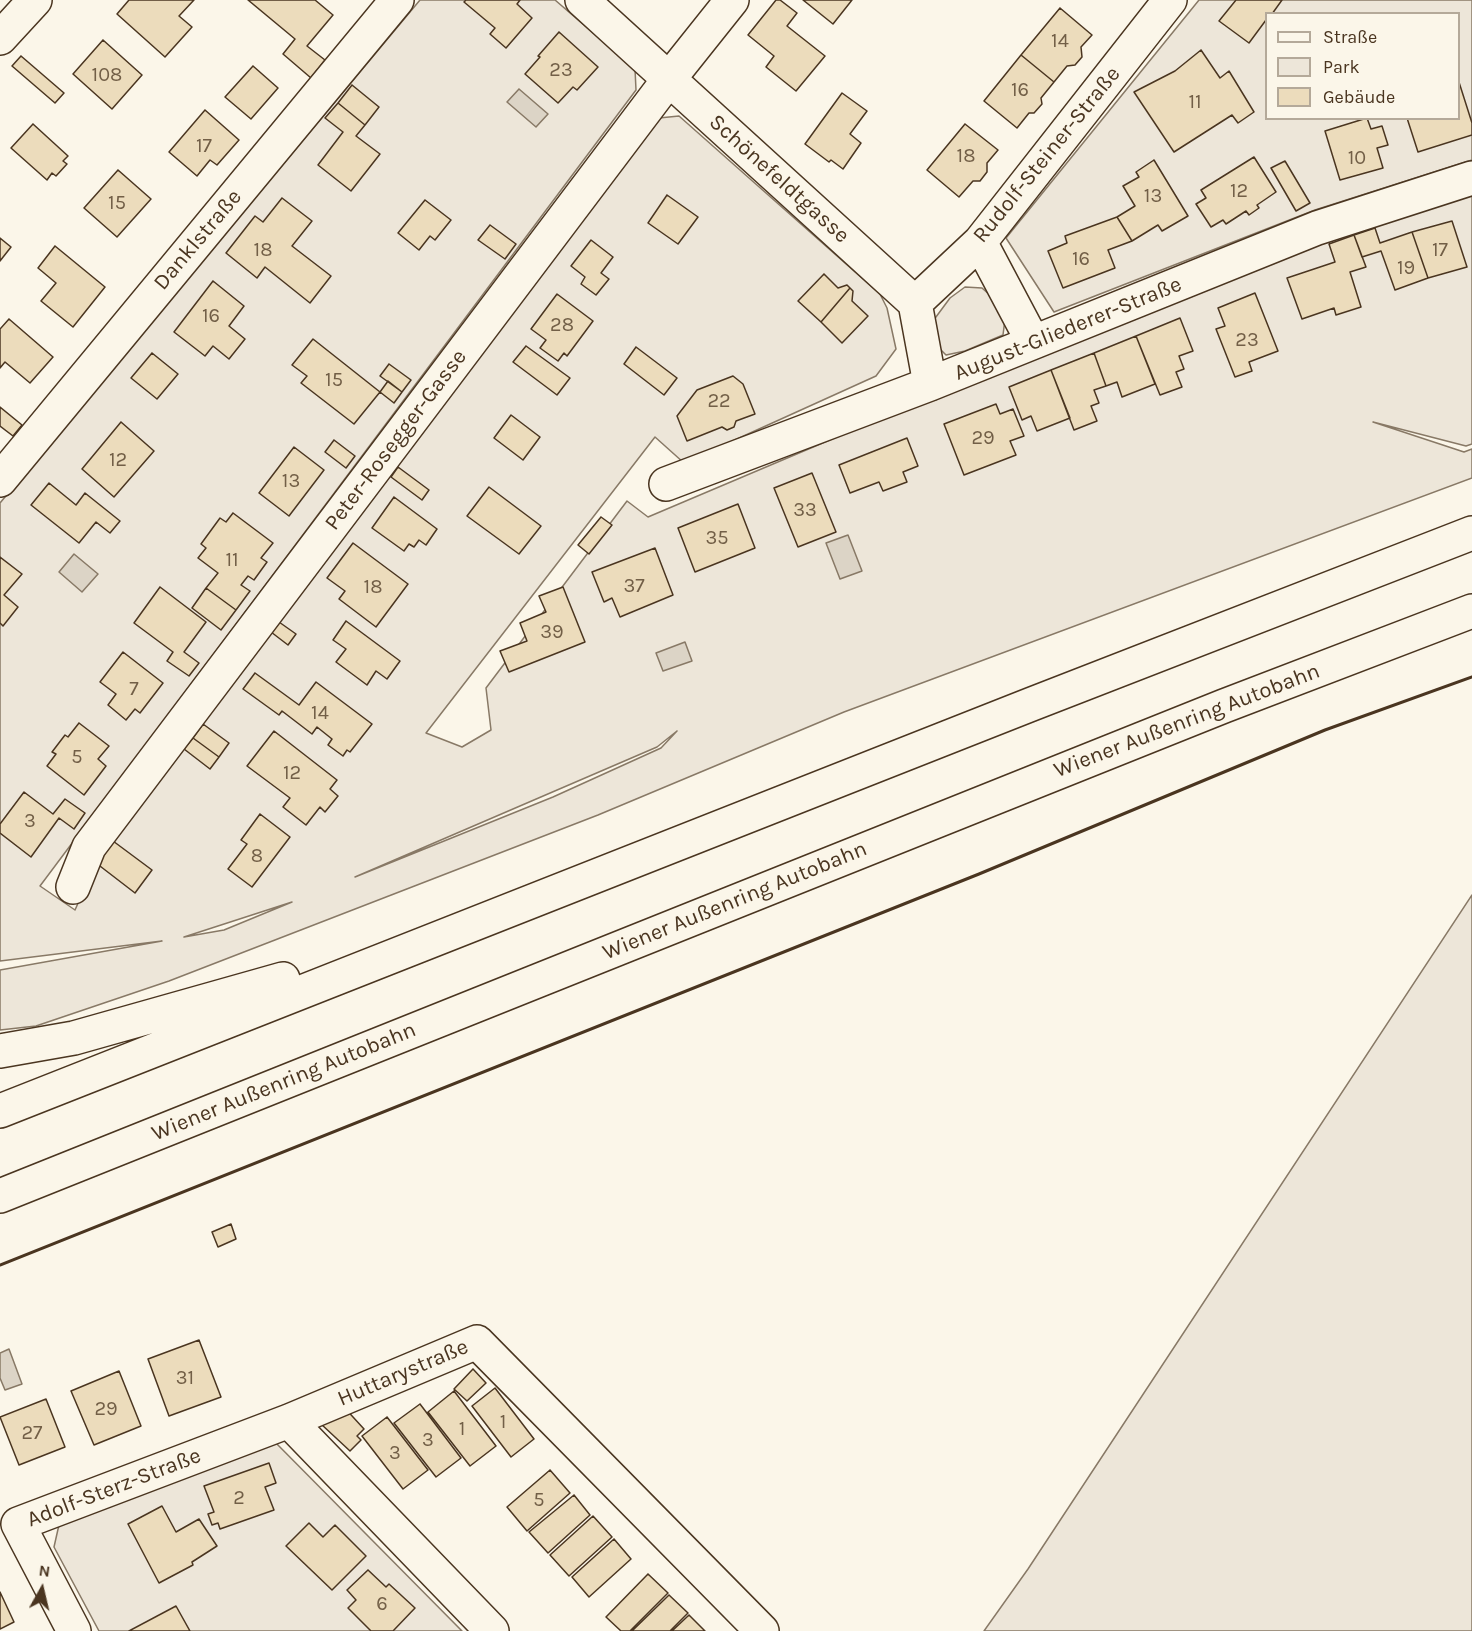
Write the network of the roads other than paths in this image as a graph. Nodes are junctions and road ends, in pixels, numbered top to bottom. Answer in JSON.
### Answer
{"nodes":[{"id":1,"x":35,"y":0,"type":"edge"},
{"id":2,"x":397,"y":0,"type":"edge"},
{"id":3,"x":582,"y":0,"type":"edge"},
{"id":4,"x":732,"y":0,"type":"edge"},
{"id":5,"x":1170,"y":0,"type":"edge"},
{"id":6,"x":0,"y":38,"type":"edge"},
{"id":7,"x":669,"y":79,"type":"junction"},
{"id":8,"x":1472,"y":178,"type":"edge"},
{"id":9,"x":980,"y":242,"type":"junction"},
{"id":10,"x":915,"y":303,"type":"junction"},
{"id":11,"x":1033,"y":342,"type":"junction"},
{"id":12,"x":930,"y":384,"type":"junction"},
{"id":13,"x":0,"y":480,"type":"edge"},
{"id":14,"x":666,"y":484,"type":"dead end"},
{"id":15,"x":1472,"y":533,"type":"edge"},
{"id":16,"x":1472,"y":611,"type":"edge"},
{"id":17,"x":73,"y":887,"type":"dead end"},
{"id":18,"x":480,"y":921,"type":"junction"},
{"id":19,"x":0,"y":1051,"type":"edge"},
{"id":20,"x":0,"y":1111,"type":"edge"},
{"id":21,"x":0,"y":1196,"type":"edge"},
{"id":22,"x":289,"y":1421,"type":"junction"},
{"id":23,"x":74,"y":1631,"type":"edge"},
{"id":24,"x":492,"y":1631,"type":"edge"},
{"id":25,"x":762,"y":1631,"type":"edge"}],
"edges":[{"from":1,"to":6,"type":"main road"},
{"from":2,"to":13,"type":"main road","name":"Danklstraße"},
{"from":3,"to":7,"type":"main road","name":"Schönefeldtgasse"},
{"from":4,"to":7,"type":"main road","name":"Peter-Rosegger-Gasse"},
{"from":5,"to":9,"type":"main road","name":"Rudolf-Steiner-Straße"},
{"from":7,"to":10,"type":"main road","name":"Schönefeldtgasse"},
{"from":7,"to":17,"type":"main road","name":"Peter-Rosegger-Gasse"},
{"from":8,"to":11,"type":"main road","name":"August-Gliederer-Straße"},
{"from":9,"to":10,"type":"main road","name":"Rudolf-Steiner-Straße"},
{"from":9,"to":11,"type":"main road"},
{"from":10,"to":12,"type":"main road"},
{"from":11,"to":12,"type":"main road","name":"August-Gliederer-Straße"},
{"from":12,"to":14,"type":"main road","name":"August-Gliederer-Straße"},
{"from":15,"to":18,"type":"main road"},
{"from":16,"to":21,"type":"main road","name":"Wiener Außenring Autobahn"},
{"from":18,"to":19,"type":"main road"},
{"from":18,"to":20,"type":"main road"},
{"from":22,"to":23,"type":"main road","name":"Adolf-Sterz-Straße"},
{"from":22,"to":24,"type":"main road"},
{"from":22,"to":25,"type":"main road","name":"Huttarystraße"}]}
